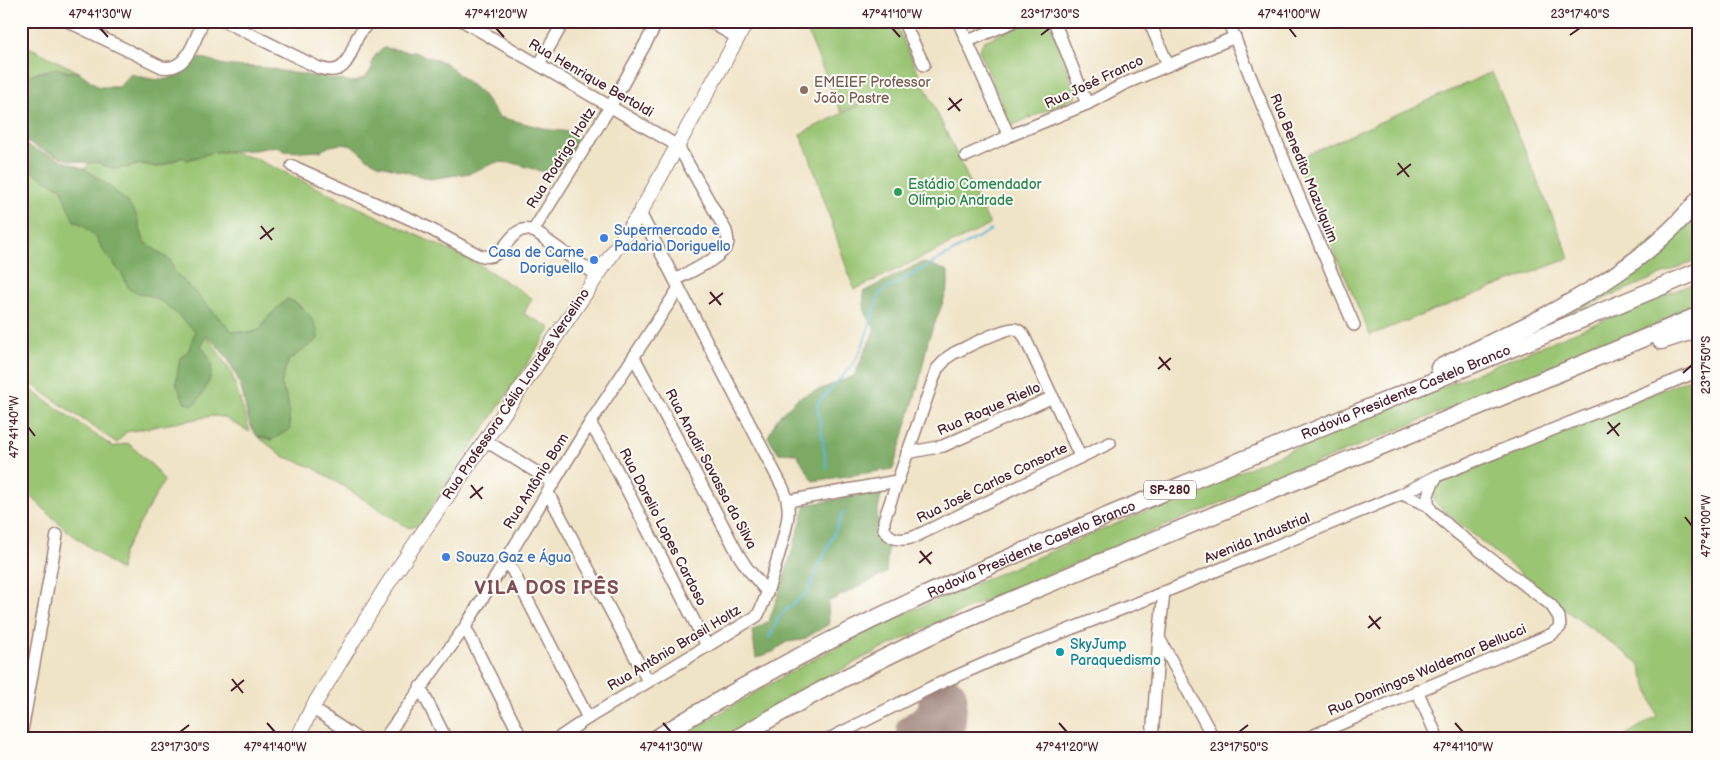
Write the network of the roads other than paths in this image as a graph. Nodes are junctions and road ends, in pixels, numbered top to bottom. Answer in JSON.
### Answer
{"nodes":[{"id":1,"x":66,"y":21,"type":"edge"},
{"id":2,"x":203,"y":21,"type":"edge"},
{"id":3,"x":224,"y":21,"type":"edge"},
{"id":4,"x":369,"y":21,"type":"edge"},
{"id":5,"x":564,"y":21,"type":"edge"},
{"id":6,"x":658,"y":21,"type":"edge"},
{"id":7,"x":708,"y":21,"type":"edge"},
{"id":8,"x":747,"y":21,"type":"edge"},
{"id":9,"x":903,"y":21,"type":"edge"},
{"id":10,"x":958,"y":21,"type":"edge"},
{"id":11,"x":1015,"y":21,"type":"edge"},
{"id":12,"x":1054,"y":21,"type":"edge"},
{"id":13,"x":1149,"y":21,"type":"edge"},
{"id":14,"x":1228,"y":21,"type":"edge"},
{"id":15,"x":468,"y":22,"type":"edge"},
{"id":16,"x":1234,"y":37,"type":"junction"},
{"id":17,"x":738,"y":38,"type":"junction"},
{"id":18,"x":968,"y":41,"type":"junction"},
{"id":19,"x":539,"y":65,"type":"junction"},
{"id":20,"x":924,"y":65,"type":"dead end"},
{"id":21,"x":1168,"y":65,"type":"junction"},
{"id":22,"x":1087,"y":104,"type":"junction"},
{"id":23,"x":610,"y":107,"type":"junction"},
{"id":24,"x":1009,"y":136,"type":"junction"},
{"id":25,"x":678,"y":146,"type":"junction"},
{"id":26,"x":966,"y":156,"type":"dead end"},
{"id":27,"x":292,"y":166,"type":"dead end"},
{"id":28,"x":1699,"y":199,"type":"edge"},
{"id":29,"x":640,"y":213,"type":"junction"},
{"id":30,"x":533,"y":231,"type":"junction"},
{"id":31,"x":1699,"y":270,"type":"edge"},
{"id":32,"x":597,"y":275,"type":"junction"},
{"id":33,"x":677,"y":284,"type":"junction"},
{"id":34,"x":1699,"y":315,"type":"edge"},
{"id":35,"x":1354,"y":325,"type":"dead end"},
{"id":36,"x":1699,"y":329,"type":"edge"},
{"id":37,"x":634,"y":357,"type":"junction"},
{"id":38,"x":1699,"y":371,"type":"edge"},
{"id":39,"x":1559,"y":374,"type":"junction"},
{"id":40,"x":1053,"y":397,"type":"junction"},
{"id":41,"x":1342,"y":418,"type":"junction"},
{"id":42,"x":590,"y":423,"type":"junction"},
{"id":43,"x":486,"y":441,"type":"junction"},
{"id":44,"x":1110,"y":443,"type":"dead end"},
{"id":45,"x":907,"y":453,"type":"junction"},
{"id":46,"x":1080,"y":456,"type":"junction"},
{"id":47,"x":1437,"y":476,"type":"junction"},
{"id":48,"x":897,"y":481,"type":"junction"},
{"id":49,"x":551,"y":488,"type":"junction"},
{"id":50,"x":1402,"y":494,"type":"junction"},
{"id":51,"x":788,"y":501,"type":"junction"},
{"id":52,"x":1429,"y":506,"type":"junction"},
{"id":53,"x":57,"y":536,"type":"dead end"},
{"id":54,"x":506,"y":558,"type":"junction"},
{"id":55,"x":767,"y":592,"type":"junction"},
{"id":56,"x":1164,"y":592,"type":"junction"},
{"id":57,"x":465,"y":627,"type":"junction"},
{"id":58,"x":1159,"y":638,"type":"junction"},
{"id":59,"x":707,"y":646,"type":"junction"},
{"id":60,"x":648,"y":681,"type":"junction"},
{"id":61,"x":420,"y":687,"type":"junction"},
{"id":62,"x":1417,"y":690,"type":"junction"},
{"id":63,"x":312,"y":708,"type":"junction"},
{"id":64,"x":588,"y":718,"type":"junction"},
{"id":65,"x":21,"y":736,"type":"edge"},
{"id":66,"x":297,"y":739,"type":"edge"},
{"id":67,"x":358,"y":739,"type":"edge"},
{"id":68,"x":384,"y":739,"type":"edge"},
{"id":69,"x":446,"y":739,"type":"edge"},
{"id":70,"x":522,"y":739,"type":"edge"},
{"id":71,"x":557,"y":739,"type":"edge"},
{"id":72,"x":655,"y":739,"type":"edge"},
{"id":73,"x":736,"y":739,"type":"edge"},
{"id":74,"x":829,"y":739,"type":"edge"},
{"id":75,"x":1152,"y":739,"type":"edge"},
{"id":76,"x":1214,"y":739,"type":"edge"},
{"id":77,"x":1305,"y":739,"type":"edge"},
{"id":78,"x":1438,"y":739,"type":"edge"}],
"edges":[{"from":1,"to":2,"type":"street"},
{"from":3,"to":4,"type":"street"},
{"from":5,"to":19,"type":"street"},
{"from":6,"to":23,"type":"street","name":"Rua Rodrigo Holtz"},
{"from":7,"to":17,"type":"street"},
{"from":8,"to":17,"type":"main road","name":"Rua Professora Célia Lourdes Vercelino"},
{"from":9,"to":20,"type":"street"},
{"from":10,"to":18,"type":"street"},
{"from":11,"to":18,"type":"street"},
{"from":12,"to":22,"type":"street"},
{"from":13,"to":21,"type":"street"},
{"from":14,"to":16,"type":"street","name":"Rua Benedito Mazulquim"},
{"from":15,"to":19,"type":"street","name":"Rua Henrique Bertoldi"},
{"from":16,"to":21,"type":"street","name":"Rua José Franco"},
{"from":16,"to":35,"type":"street","name":"Rua Benedito Mazulquim"},
{"from":17,"to":25,"type":"main road","name":"Rua Professora Célia Lourdes Vercelino"},
{"from":18,"to":24,"type":"street"},
{"from":19,"to":23,"type":"street","name":"Rua Henrique Bertoldi"},
{"from":21,"to":22,"type":"street","name":"Rua José Franco"},
{"from":22,"to":24,"type":"street","name":"Rua José Franco"},
{"from":23,"to":25,"type":"street","name":"Rua Henrique Bertoldi"},
{"from":23,"to":30,"type":"street","name":"Rua Rodrigo Holtz"},
{"from":24,"to":26,"type":"street","name":"Rua José Franco"},
{"from":25,"to":29,"type":"main road","name":"Rua Professora Célia Lourdes Vercelino"},
{"from":25,"to":33,"type":"street"},
{"from":27,"to":30,"type":"street"},
{"from":28,"to":41,"type":"highway"},
{"from":29,"to":32,"type":"main road","name":"Rua Professora Célia Lourdes Vercelino"},
{"from":29,"to":33,"type":"street"},
{"from":30,"to":32,"type":"street"},
{"from":31,"to":41,"type":"highway","name":"Rodovia Presidente Castelo Branco","number":"SP-280"},
{"from":32,"to":43,"type":"main road","name":"Rua Professora Célia Lourdes Vercelino"},
{"from":33,"to":37,"type":"street","name":"Rua Antônio Bom"},
{"from":33,"to":51,"type":"street"},
{"from":34,"to":39,"type":"highway"},
{"from":36,"to":39,"type":"highway"},
{"from":37,"to":42,"type":"street","name":"Rua Antônio Bom"},
{"from":37,"to":55,"type":"street","name":"Rua Anadir Savassa da Silva"},
{"from":38,"to":47,"type":"street","name":"Avenida Industrial"},
{"from":39,"to":73,"type":"highway"},
{"from":40,"to":45,"type":"street","name":"Rua Roque Riello"},
{"from":40,"to":45,"type":"street"},
{"from":40,"to":46,"type":"street"},
{"from":41,"to":72,"type":"highway","name":"Rodovia Presidente Castelo Branco","number":"SP-280"},
{"from":42,"to":49,"type":"street","name":"Rua Antônio Bom"},
{"from":42,"to":59,"type":"street","name":"Rua Dorelio Lopes Cardoso"},
{"from":43,"to":49,"type":"street"},
{"from":43,"to":63,"type":"main road","name":"Rua Professora Célia Lourdes Vercelino"},
{"from":44,"to":46,"type":"street","name":"Rua José Carlos Consorte"},
{"from":45,"to":48,"type":"street"},
{"from":46,"to":48,"type":"street","name":"Rua José Carlos Consorte"},
{"from":47,"to":50,"type":"street","name":"Avenida Industrial"},
{"from":47,"to":52,"type":"street"},
{"from":48,"to":51,"type":"street"},
{"from":49,"to":54,"type":"street","name":"Rua Antônio Bom"},
{"from":49,"to":60,"type":"street"},
{"from":50,"to":52,"type":"street"},
{"from":50,"to":56,"type":"street","name":"Avenida Industrial"},
{"from":51,"to":55,"type":"street","name":"Rua Antônio Brasil Holtz"},
{"from":52,"to":62,"type":"street","name":"Rua Domingos Waldemar Bellucci"},
{"from":53,"to":65,"type":"street"},
{"from":54,"to":57,"type":"street","name":"Rua Antônio Bom"},
{"from":54,"to":64,"type":"street"},
{"from":55,"to":59,"type":"street","name":"Rua Antônio Brasil Holtz"},
{"from":56,"to":58,"type":"street"},
{"from":56,"to":74,"type":"street","name":"Avenida Industrial"},
{"from":57,"to":61,"type":"street","name":"Rua Antônio Bom"},
{"from":57,"to":70,"type":"street"},
{"from":58,"to":75,"type":"street"},
{"from":58,"to":76,"type":"street"},
{"from":59,"to":60,"type":"street","name":"Rua Antônio Brasil Holtz"},
{"from":60,"to":64,"type":"street","name":"Rua Antônio Brasil Holtz"},
{"from":61,"to":68,"type":"street","name":"Rua Antônio Bom"},
{"from":61,"to":69,"type":"street"},
{"from":62,"to":77,"type":"street","name":"Rua Domingos Waldemar Bellucci"},
{"from":62,"to":78,"type":"street"},
{"from":63,"to":66,"type":"main road","name":"Rua Professora Célia Lourdes Vercelino"},
{"from":63,"to":67,"type":"street"},
{"from":64,"to":71,"type":"street","name":"Rua Antônio Brasil Holtz"}]}
